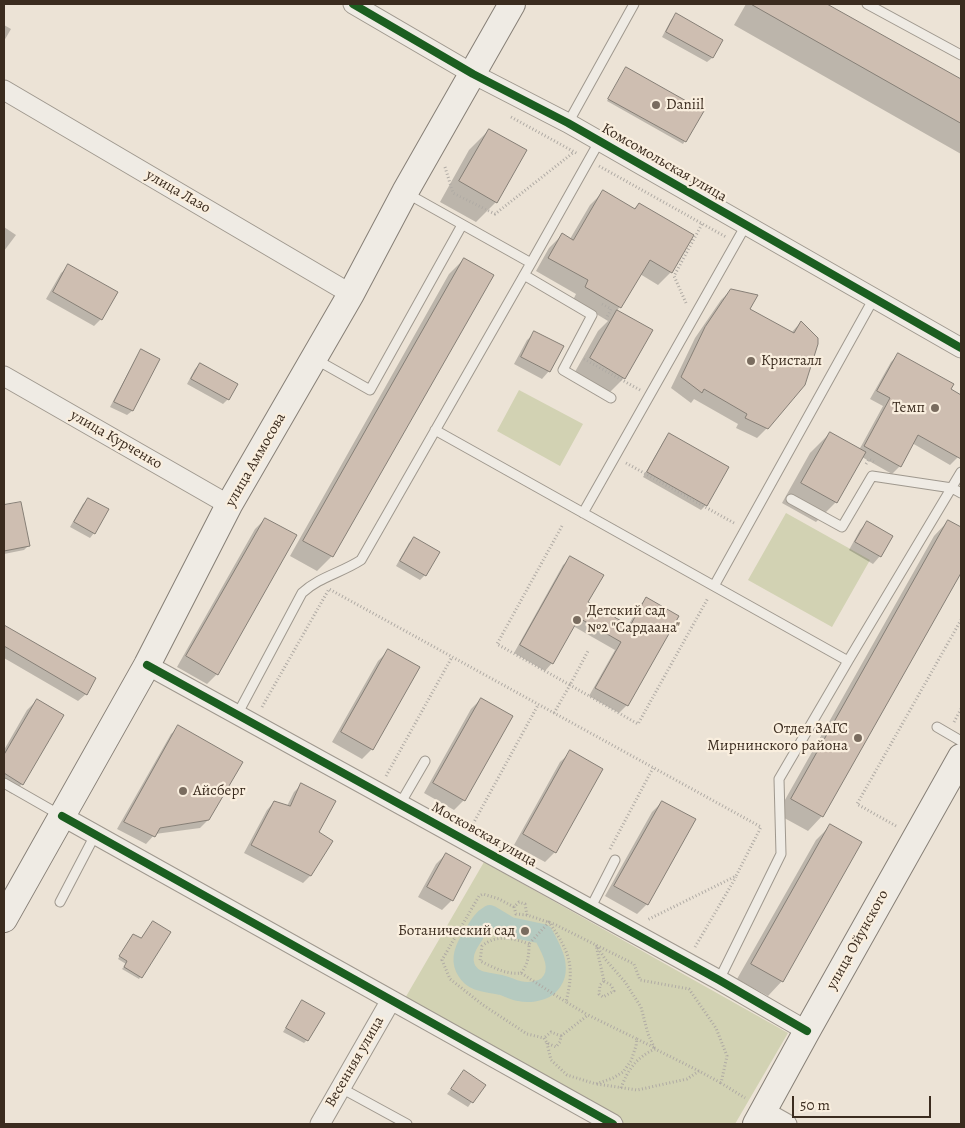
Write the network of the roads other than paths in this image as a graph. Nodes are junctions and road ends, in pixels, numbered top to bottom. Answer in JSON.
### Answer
{"nodes":[{"id":1,"x":353,"y":4,"type":"edge"},
{"id":2,"x":512,"y":4,"type":"edge"},
{"id":3,"x":634,"y":4,"type":"edge"},
{"id":4,"x":868,"y":4,"type":"edge"},
{"id":5,"x":961,"y":56,"type":"edge"},
{"id":6,"x":473,"y":74,"type":"junction"},
{"id":7,"x":4,"y":90,"type":"edge"},
{"id":8,"x":568,"y":123,"type":"junction"},
{"id":9,"x":599,"y":142,"type":"junction"},
{"id":10,"x":405,"y":192,"type":"junction"},
{"id":11,"x":462,"y":224,"type":"junction"},
{"id":12,"x":746,"y":225,"type":"junction"},
{"id":13,"x":531,"y":263,"type":"junction"},
{"id":14,"x":524,"y":275,"type":"junction"},
{"id":15,"x":352,"y":294,"type":"junction"},
{"id":16,"x":874,"y":298,"type":"junction"},
{"id":17,"x":961,"y":348,"type":"edge"},
{"id":18,"x":314,"y":359,"type":"junction"},
{"id":19,"x":4,"y":376,"type":"edge"},
{"id":20,"x":611,"y":398,"type":"dead end"},
{"id":21,"x":435,"y":430,"type":"junction"},
{"id":22,"x":961,"y":472,"type":"edge"},
{"id":23,"x":952,"y":488,"type":"junction"},
{"id":24,"x":961,"y":493,"type":"edge"},
{"id":25,"x":791,"y":499,"type":"dead end"},
{"id":26,"x":229,"y":505,"type":"junction"},
{"id":27,"x":583,"y":513,"type":"junction"},
{"id":28,"x":712,"y":589,"type":"junction"},
{"id":29,"x":848,"y":661,"type":"junction"},
{"id":30,"x":147,"y":665,"type":"junction"},
{"id":31,"x":241,"y":706,"type":"junction"},
{"id":32,"x":937,"y":727,"type":"dead end"},
{"id":33,"x":961,"y":741,"type":"edge"},
{"id":34,"x":961,"y":757,"type":"edge"},
{"id":35,"x":425,"y":761,"type":"dead end"},
{"id":36,"x":4,"y":783,"type":"edge"},
{"id":37,"x":405,"y":797,"type":"junction"},
{"id":38,"x":62,"y":816,"type":"junction"},
{"id":39,"x":95,"y":835,"type":"junction"},
{"id":40,"x":615,"y":860,"type":"dead end"},
{"id":41,"x":60,"y":902,"type":"dead end"},
{"id":42,"x":590,"y":909,"type":"junction"},
{"id":43,"x":4,"y":918,"type":"edge"},
{"id":44,"x":723,"y":972,"type":"junction"},
{"id":45,"x":391,"y":1000,"type":"junction"},
{"id":46,"x":807,"y":1030,"type":"junction"},
{"id":47,"x":341,"y":1088,"type":"junction"},
{"id":48,"x":760,"y":1118,"type":"edge"},
{"id":49,"x":320,"y":1124,"type":"edge"},
{"id":50,"x":408,"y":1124,"type":"edge"},
{"id":51,"x":612,"y":1124,"type":"edge"},
{"id":52,"x":788,"y":1124,"type":"edge"}],
"edges":[{"from":1,"to":6,"type":"street","name":"Комсомольская улица"},
{"from":2,"to":6,"type":"main road","name":"улица Аммосова"},
{"from":3,"to":8,"type":"lane"},
{"from":4,"to":5,"type":"lane"},
{"from":6,"to":8,"type":"street","name":"Комсомольская улица"},
{"from":6,"to":10,"type":"main road","name":"улица Аммосова"},
{"from":7,"to":15,"type":"street","name":"улица Лазо"},
{"from":8,"to":9,"type":"street","name":"Комсомольская улица"},
{"from":9,"to":12,"type":"street","name":"Комсомольская улица"},
{"from":9,"to":13,"type":"lane"},
{"from":10,"to":11,"type":"lane"},
{"from":10,"to":15,"type":"main road","name":"улица Аммосова"},
{"from":11,"to":13,"type":"lane"},
{"from":11,"to":18,"type":"lane"},
{"from":12,"to":16,"type":"street","name":"Комсомольская улица"},
{"from":12,"to":27,"type":"lane"},
{"from":13,"to":14,"type":"lane"},
{"from":14,"to":20,"type":"lane"},
{"from":14,"to":21,"type":"lane"},
{"from":15,"to":18,"type":"main road","name":"улица Аммосова"},
{"from":16,"to":17,"type":"street","name":"Комсомольская улица"},
{"from":16,"to":28,"type":"lane"},
{"from":18,"to":26,"type":"main road","name":"улица Аммосова"},
{"from":19,"to":26,"type":"street","name":"улица Курченко"},
{"from":21,"to":27,"type":"lane"},
{"from":21,"to":31,"type":"lane"},
{"from":22,"to":23,"type":"lane"},
{"from":23,"to":24,"type":"lane"},
{"from":23,"to":25,"type":"lane"},
{"from":23,"to":29,"type":"lane"},
{"from":26,"to":30,"type":"main road","name":"улица Аммосова"},
{"from":27,"to":28,"type":"lane"},
{"from":28,"to":29,"type":"lane"},
{"from":29,"to":44,"type":"lane"},
{"from":30,"to":31,"type":"street","name":"Московская улица"},
{"from":30,"to":38,"type":"main road","name":"улица Аммосова"},
{"from":31,"to":37,"type":"street","name":"Московская улица"},
{"from":32,"to":33,"type":"lane"},
{"from":34,"to":46,"type":"main road","name":"улица Ойунского"},
{"from":35,"to":37,"type":"lane"},
{"from":36,"to":38,"type":"lane"},
{"from":37,"to":42,"type":"street","name":"Московская улица"},
{"from":38,"to":39,"type":"street"},
{"from":38,"to":43,"type":"main road","name":"улица Аммосова"},
{"from":39,"to":41,"type":"lane"},
{"from":39,"to":45,"type":"street"},
{"from":40,"to":42,"type":"lane"},
{"from":42,"to":44,"type":"street","name":"Московская улица"},
{"from":44,"to":46,"type":"street","name":"Московская улица"},
{"from":45,"to":47,"type":"street","name":"Весенняя улица"},
{"from":45,"to":51,"type":"street"},
{"from":46,"to":48,"type":"main road","name":"улица Ойунского"},
{"from":47,"to":49,"type":"street","name":"Весенняя улица"},
{"from":47,"to":50,"type":"lane"},
{"from":48,"to":52,"type":"street"}]}
